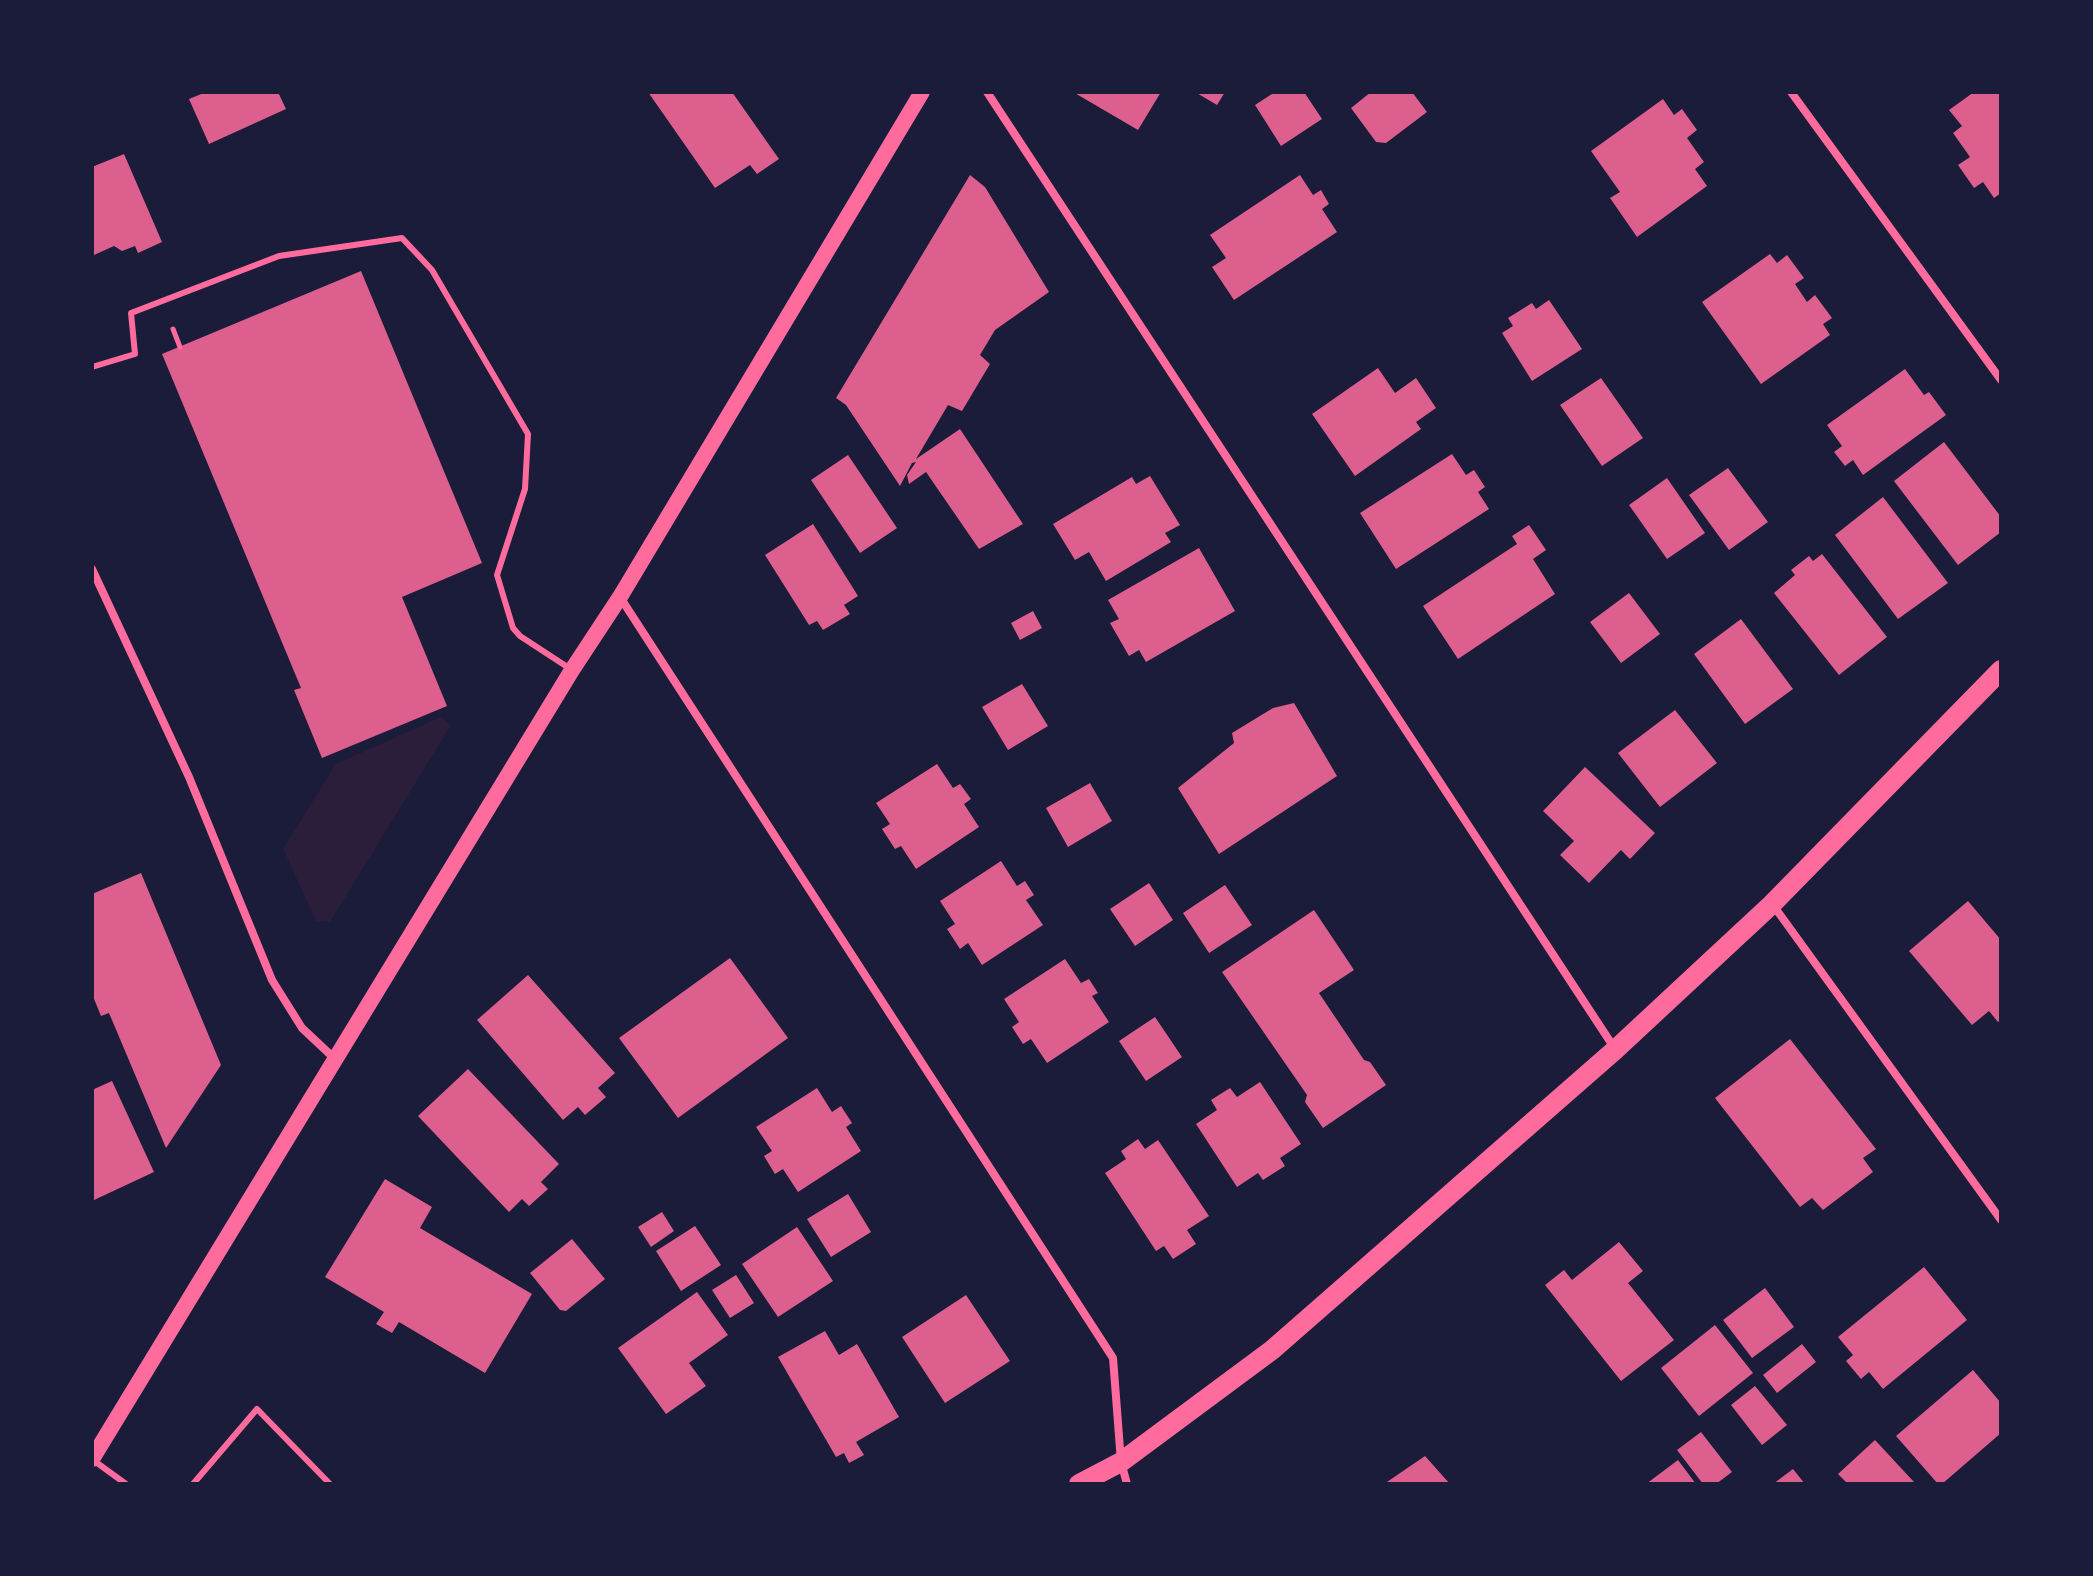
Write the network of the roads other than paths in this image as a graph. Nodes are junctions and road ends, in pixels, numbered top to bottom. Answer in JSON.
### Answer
{"nodes":[{"id":1,"x":922,"y":92,"type":"edge"},
{"id":2,"x":987,"y":92,"type":"edge"},
{"id":3,"x":1791,"y":92,"type":"edge"},
{"id":4,"x":92,"y":367,"type":"edge"},
{"id":5,"x":2001,"y":380,"type":"edge"},
{"id":6,"x":92,"y":569,"type":"edge"},
{"id":7,"x":620,"y":597,"type":"junction"},
{"id":8,"x":572,"y":670,"type":"junction"},
{"id":9,"x":2001,"y":670,"type":"edge"},
{"id":10,"x":1772,"y":904,"type":"junction"},
{"id":11,"x":1615,"y":1050,"type":"junction"},
{"id":12,"x":336,"y":1060,"type":"junction"},
{"id":13,"x":2001,"y":1220,"type":"edge"},
{"id":14,"x":92,"y":1459,"type":"edge"},
{"id":15,"x":1121,"y":1462,"type":"junction"},
{"id":16,"x":126,"y":1484,"type":"edge"},
{"id":17,"x":193,"y":1484,"type":"edge"},
{"id":18,"x":330,"y":1484,"type":"edge"},
{"id":19,"x":1079,"y":1484,"type":"edge"},
{"id":20,"x":1127,"y":1484,"type":"edge"}],
"edges":[{"from":1,"to":7,"type":"main road"},
{"from":2,"to":11,"type":"street"},
{"from":3,"to":5,"type":"street"},
{"from":4,"to":8,"type":"lane"},
{"from":6,"to":12,"type":"street"},
{"from":7,"to":8,"type":"main road"},
{"from":7,"to":15,"type":"street"},
{"from":8,"to":12,"type":"main road"},
{"from":9,"to":10,"type":"main road"},
{"from":10,"to":11,"type":"main road"},
{"from":10,"to":13,"type":"street"},
{"from":11,"to":15,"type":"main road"},
{"from":12,"to":14,"type":"main road"},
{"from":14,"to":16,"type":"lane"},
{"from":15,"to":19,"type":"main road"},
{"from":15,"to":20,"type":"street"},
{"from":17,"to":18,"type":"lane"}]}
